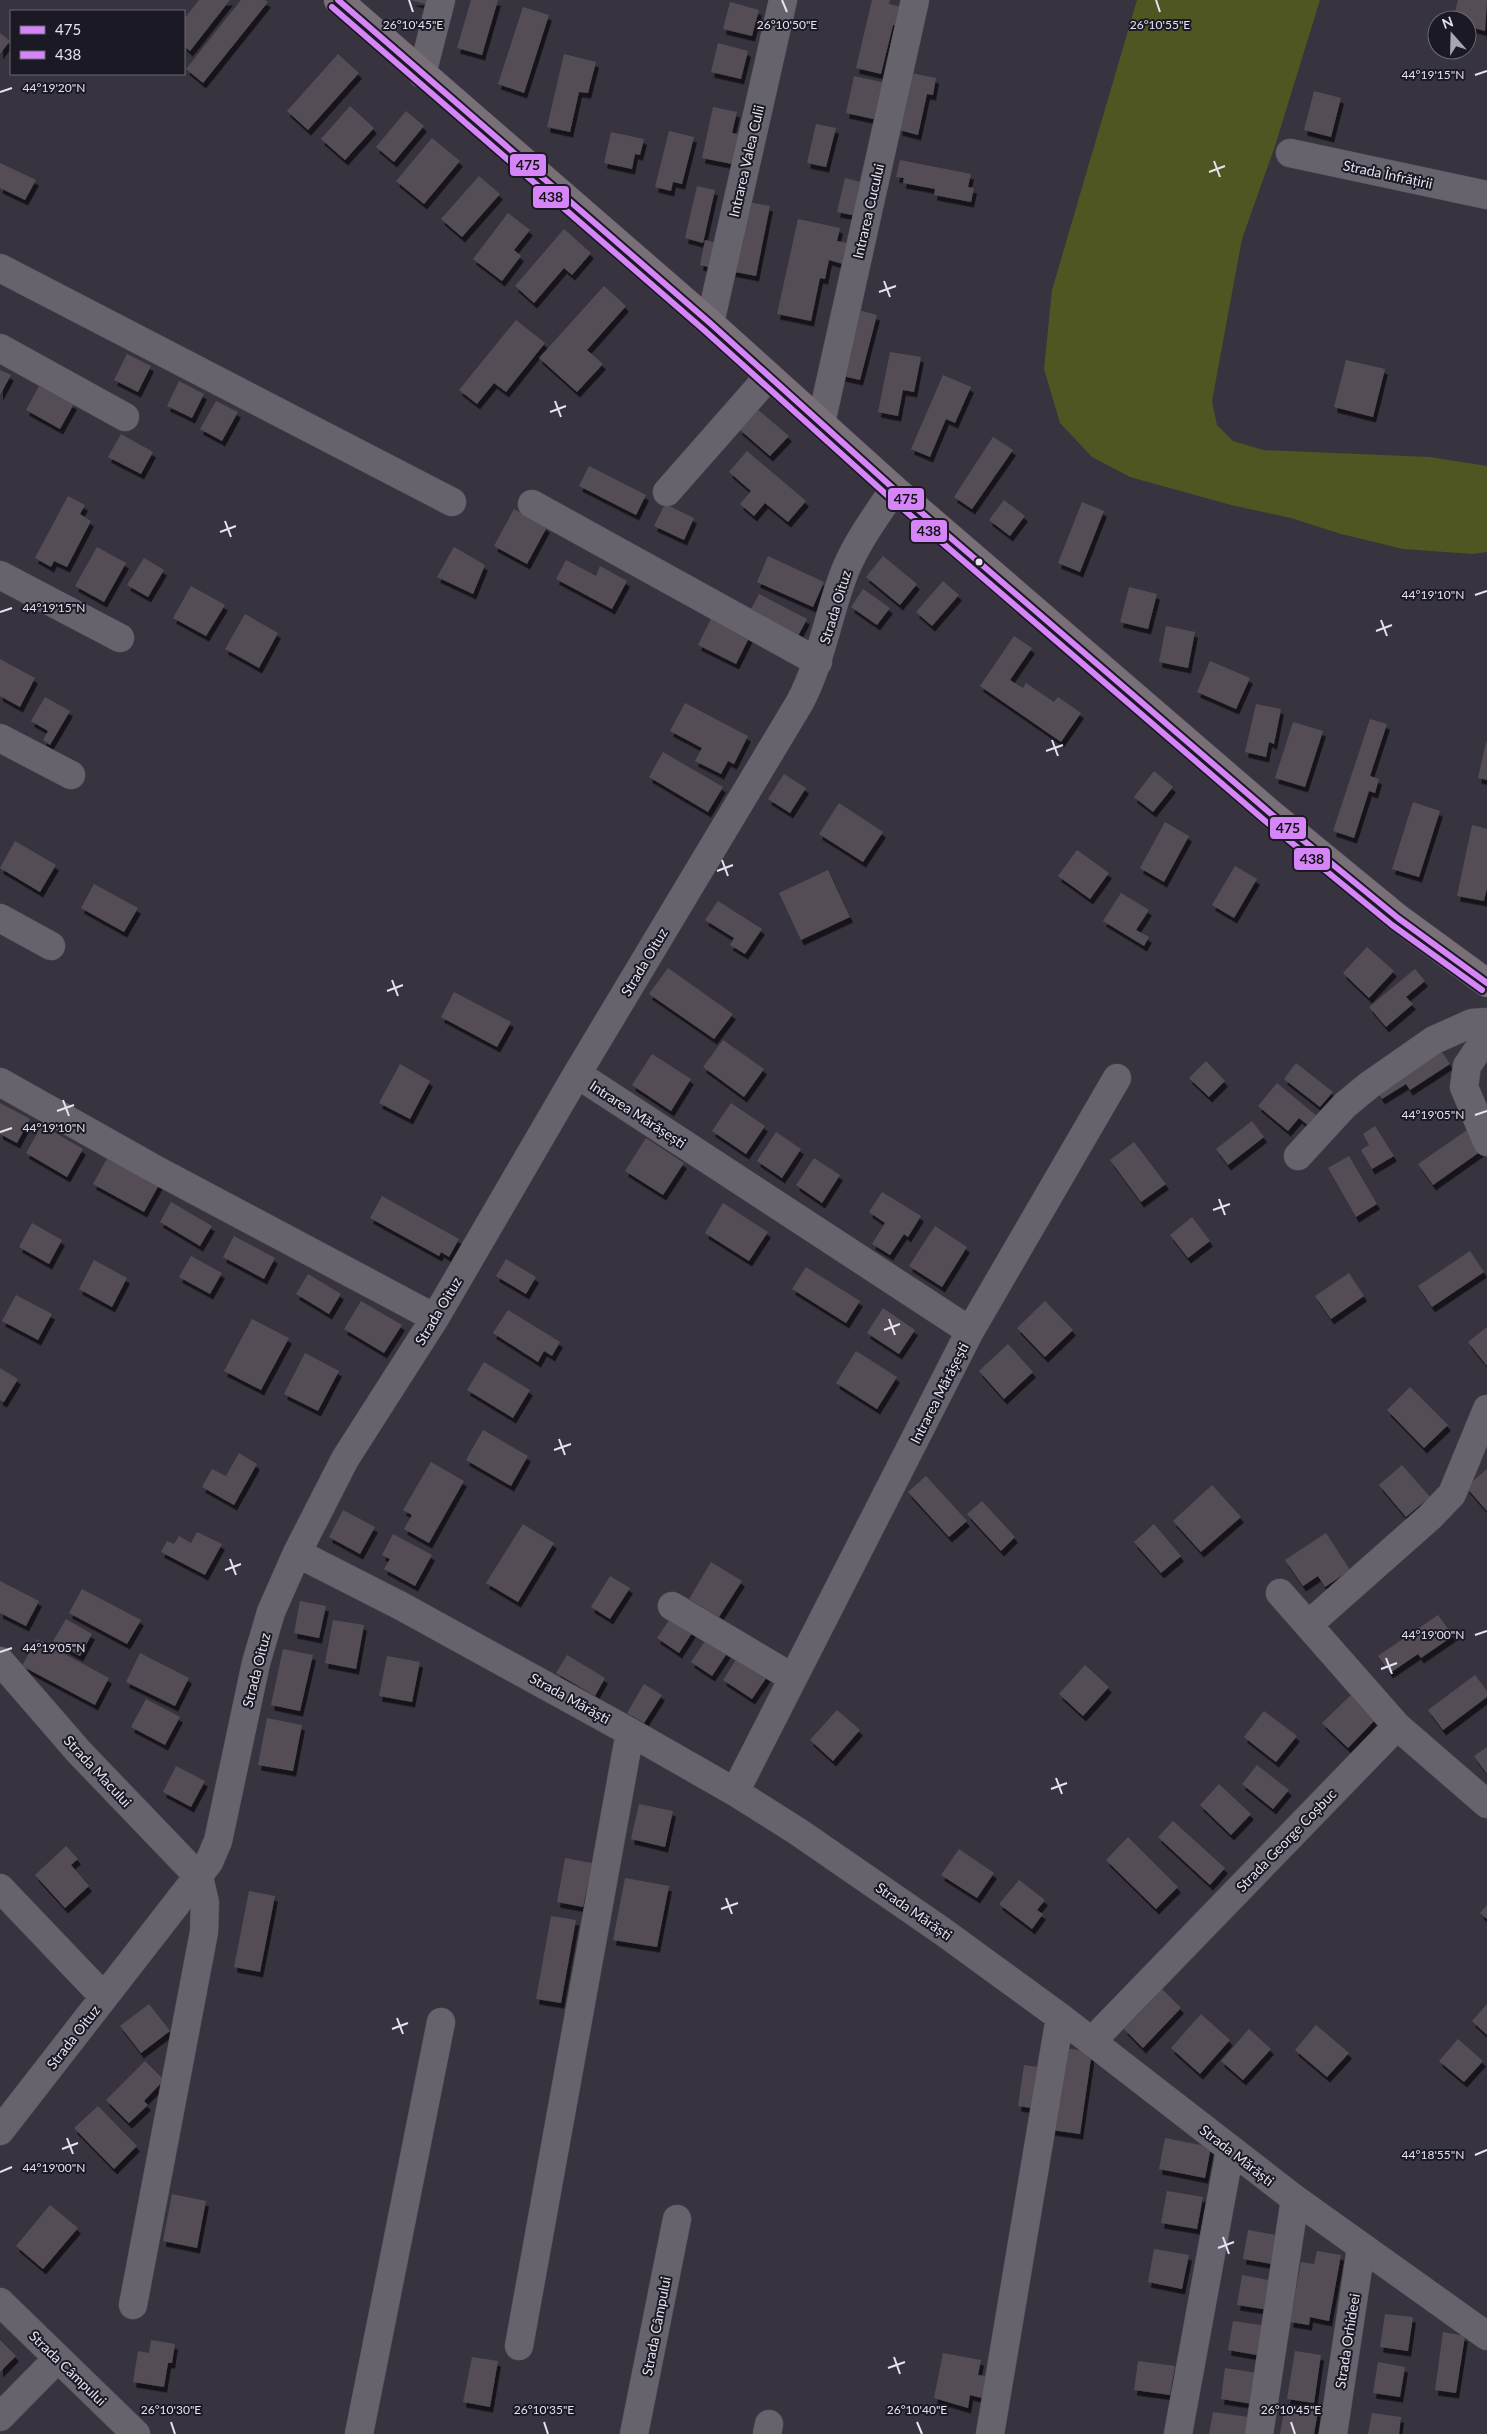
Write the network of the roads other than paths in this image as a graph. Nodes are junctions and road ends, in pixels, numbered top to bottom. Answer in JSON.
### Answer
{"nodes":[{"id":1,"x":338,"y":0,"type":"edge"},
{"id":2,"x":442,"y":0,"type":"edge"},
{"id":3,"x":783,"y":0,"type":"edge"},
{"id":4,"x":915,"y":0,"type":"edge"},
{"id":5,"x":422,"y":74,"type":"junction"},
{"id":6,"x":1290,"y":153,"type":"dead end"},
{"id":7,"x":1487,"y":195,"type":"edge"},
{"id":8,"x":0,"y":268,"type":"edge"},
{"id":9,"x":710,"y":323,"type":"junction"},
{"id":10,"x":0,"y":348,"type":"edge"},
{"id":11,"x":769,"y":376,"type":"junction"},
{"id":12,"x":125,"y":416,"type":"dead end"},
{"id":13,"x":821,"y":423,"type":"junction"},
{"id":14,"x":894,"y":489,"type":"junction"},
{"id":15,"x":667,"y":492,"type":"dead end"},
{"id":16,"x":452,"y":502,"type":"dead end"},
{"id":17,"x":532,"y":504,"type":"dead end"},
{"id":18,"x":0,"y":575,"type":"edge"},
{"id":19,"x":120,"y":638,"type":"dead end"},
{"id":20,"x":818,"y":662,"type":"junction"},
{"id":21,"x":0,"y":738,"type":"edge"},
{"id":22,"x":71,"y":774,"type":"dead end"},
{"id":23,"x":0,"y":918,"type":"edge"},
{"id":24,"x":51,"y":946,"type":"dead end"},
{"id":25,"x":1487,"y":983,"type":"edge"},
{"id":26,"x":1487,"y":1022,"type":"edge"},
{"id":27,"x":1487,"y":1036,"type":"edge"},
{"id":28,"x":577,"y":1074,"type":"junction"},
{"id":29,"x":1117,"y":1078,"type":"dead end"},
{"id":30,"x":0,"y":1082,"type":"edge"},
{"id":31,"x":1487,"y":1142,"type":"edge"},
{"id":32,"x":1298,"y":1156,"type":"dead end"},
{"id":33,"x":435,"y":1318,"type":"junction"},
{"id":34,"x":970,"y":1331,"type":"junction"},
{"id":35,"x":1487,"y":1409,"type":"edge"},
{"id":36,"x":298,"y":1553,"type":"junction"},
{"id":37,"x":1280,"y":1593,"type":"dead end"},
{"id":38,"x":672,"y":1606,"type":"dead end"},
{"id":39,"x":1308,"y":1625,"type":"junction"},
{"id":40,"x":0,"y":1661,"type":"edge"},
{"id":41,"x":793,"y":1678,"type":"junction"},
{"id":42,"x":1397,"y":1726,"type":"junction"},
{"id":43,"x":630,"y":1732,"type":"junction"},
{"id":44,"x":735,"y":1792,"type":"junction"},
{"id":45,"x":1487,"y":1804,"type":"edge"},
{"id":46,"x":199,"y":1877,"type":"junction"},
{"id":47,"x":0,"y":1888,"type":"edge"},
{"id":48,"x":104,"y":1997,"type":"junction"},
{"id":49,"x":1060,"y":2017,"type":"junction"},
{"id":50,"x":441,"y":2022,"type":"dead end"},
{"id":51,"x":1092,"y":2041,"type":"junction"},
{"id":52,"x":0,"y":2131,"type":"edge"},
{"id":53,"x":1230,"y":2150,"type":"junction"},
{"id":54,"x":1294,"y":2200,"type":"junction"},
{"id":55,"x":677,"y":2219,"type":"dead end"},
{"id":56,"x":1361,"y":2248,"type":"junction"},
{"id":57,"x":0,"y":2302,"type":"edge"},
{"id":58,"x":133,"y":2305,"type":"dead end"},
{"id":59,"x":1487,"y":2336,"type":"edge"},
{"id":60,"x":519,"y":2346,"type":"dead end"},
{"id":61,"x":58,"y":2358,"type":"junction"},
{"id":62,"x":0,"y":2417,"type":"edge"},
{"id":63,"x":136,"y":2434,"type":"edge"},
{"id":64,"x":359,"y":2434,"type":"edge"},
{"id":65,"x":634,"y":2434,"type":"edge"},
{"id":66,"x":990,"y":2434,"type":"edge"},
{"id":67,"x":1178,"y":2434,"type":"edge"},
{"id":68,"x":1259,"y":2434,"type":"edge"},
{"id":69,"x":1333,"y":2434,"type":"edge"}],
"edges":[{"from":1,"to":5,"type":"main road"},
{"from":2,"to":5,"type":"street"},
{"from":3,"to":9,"type":"street","name":"Intrarea Valea Culii"},
{"from":4,"to":13,"type":"street","name":"Intrarea Cucului"},
{"from":5,"to":9,"type":"main road"},
{"from":6,"to":7,"type":"street","name":"Strada Înfrățirii"},
{"from":8,"to":16,"type":"street"},
{"from":9,"to":11,"type":"main road"},
{"from":10,"to":12,"type":"street"},
{"from":11,"to":13,"type":"main road"},
{"from":11,"to":15,"type":"street"},
{"from":13,"to":14,"type":"main road"},
{"from":14,"to":20,"type":"street","name":"Strada Oituz"},
{"from":14,"to":25,"type":"main road"},
{"from":17,"to":20,"type":"street"},
{"from":18,"to":19,"type":"street"},
{"from":20,"to":28,"type":"street","name":"Strada Oituz"},
{"from":21,"to":22,"type":"street"},
{"from":23,"to":24,"type":"street"},
{"from":26,"to":32,"type":"street"},
{"from":27,"to":31,"type":"street"},
{"from":28,"to":33,"type":"street","name":"Strada Oituz"},
{"from":28,"to":34,"type":"street","name":"Intrarea Mărășești"},
{"from":29,"to":34,"type":"street"},
{"from":30,"to":33,"type":"street"},
{"from":33,"to":36,"type":"street","name":"Strada Oituz"},
{"from":34,"to":41,"type":"street","name":"Intrarea Mărășești"},
{"from":35,"to":39,"type":"street"},
{"from":36,"to":43,"type":"street","name":"Strada Mărăști"},
{"from":36,"to":46,"type":"street","name":"Strada Oituz"},
{"from":37,"to":39,"type":"street"},
{"from":38,"to":41,"type":"street"},
{"from":39,"to":42,"type":"street"},
{"from":40,"to":46,"type":"street","name":"Strada Macului"},
{"from":41,"to":44,"type":"street","name":"Intrarea Mărășești"},
{"from":42,"to":45,"type":"street"},
{"from":42,"to":51,"type":"street","name":"Strada George Coșbuc"},
{"from":43,"to":44,"type":"street","name":"Strada Mărăști"},
{"from":43,"to":60,"type":"street"},
{"from":44,"to":49,"type":"street","name":"Strada Mărăști"},
{"from":46,"to":48,"type":"street","name":"Strada Oituz"},
{"from":46,"to":58,"type":"street"},
{"from":47,"to":48,"type":"street"},
{"from":48,"to":52,"type":"street","name":"Strada Oituz"},
{"from":49,"to":51,"type":"street","name":"Strada Mărăști"},
{"from":49,"to":66,"type":"street"},
{"from":50,"to":64,"type":"street"},
{"from":51,"to":53,"type":"street","name":"Strada Mărăști"},
{"from":53,"to":54,"type":"street","name":"Strada Mărăști"},
{"from":53,"to":67,"type":"street"},
{"from":54,"to":56,"type":"street","name":"Strada Mărăști"},
{"from":54,"to":68,"type":"street"},
{"from":55,"to":65,"type":"street","name":"Strada Câmpului"},
{"from":56,"to":59,"type":"street","name":"Strada Mărăști"},
{"from":56,"to":69,"type":"street","name":"Strada Orhideei"},
{"from":57,"to":61,"type":"street","name":"Strada Câmpului"},
{"from":61,"to":62,"type":"street"},
{"from":61,"to":63,"type":"street","name":"Strada Câmpului"}]}
